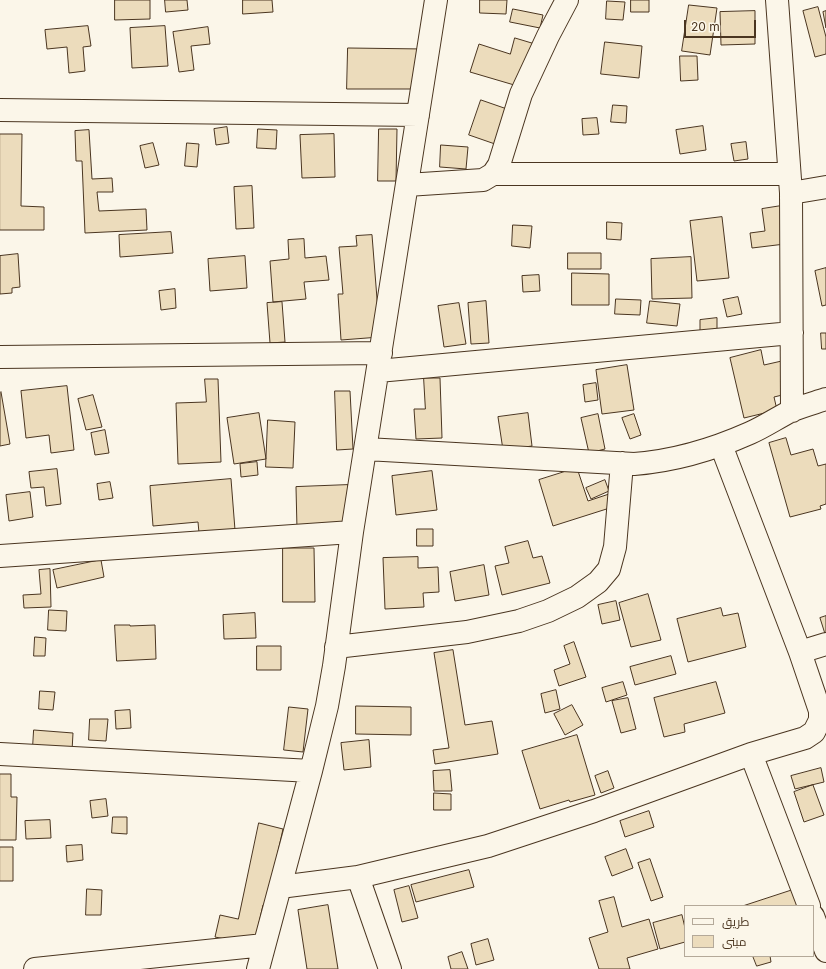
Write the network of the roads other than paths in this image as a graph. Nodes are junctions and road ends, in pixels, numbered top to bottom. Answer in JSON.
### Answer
{"nodes":[{"id":1,"x":436,"y":0,"type":"edge"},
{"id":2,"x":567,"y":0,"type":"edge"},
{"id":3,"x":777,"y":0,"type":"edge"},
{"id":4,"x":0,"y":110,"type":"edge"},
{"id":5,"x":418,"y":114,"type":"junction"},
{"id":6,"x":493,"y":174,"type":"junction"},
{"id":7,"x":790,"y":184,"type":"junction"},
{"id":8,"x":406,"y":185,"type":"junction"},
{"id":9,"x":826,"y":187,"type":"edge"},
{"id":10,"x":792,"y":333,"type":"junction"},
{"id":11,"x":0,"y":357,"type":"edge"},
{"id":12,"x":379,"y":362,"type":"junction"},
{"id":13,"x":826,"y":399,"type":"edge"},
{"id":14,"x":792,"y":411,"type":"junction"},
{"id":15,"x":721,"y":445,"type":"junction"},
{"id":16,"x":366,"y":448,"type":"junction"},
{"id":17,"x":622,"y":463,"type":"junction"},
{"id":18,"x":352,"y":532,"type":"junction"},
{"id":19,"x":0,"y":556,"type":"edge"},
{"id":20,"x":826,"y":644,"type":"edge"},
{"id":21,"x":336,"y":647,"type":"junction"},
{"id":22,"x":800,"y":652,"type":"junction"},
{"id":23,"x":0,"y":754,"type":"edge"},
{"id":24,"x":751,"y":754,"type":"junction"},
{"id":25,"x":311,"y":771,"type":"junction"},
{"id":26,"x":358,"y":877,"type":"junction"},
{"id":27,"x":280,"y":887,"type":"junction"},
{"id":28,"x":809,"y":905,"type":"edge"},
{"id":29,"x":814,"y":919,"type":"edge"},
{"id":30,"x":264,"y":945,"type":"junction"},
{"id":31,"x":826,"y":950,"type":"edge"},
{"id":32,"x":35,"y":969,"type":"edge"},
{"id":33,"x":258,"y":969,"type":"edge"},
{"id":34,"x":390,"y":969,"type":"edge"}],
"edges":[{"from":1,"to":5,"type":"street"},
{"from":2,"to":6,"type":"street"},
{"from":3,"to":7,"type":"street"},
{"from":4,"to":5,"type":"street"},
{"from":5,"to":8,"type":"street"},
{"from":6,"to":7,"type":"street"},
{"from":6,"to":8,"type":"street"},
{"from":7,"to":9,"type":"street"},
{"from":7,"to":10,"type":"street"},
{"from":8,"to":12,"type":"street"},
{"from":10,"to":12,"type":"street"},
{"from":10,"to":14,"type":"street"},
{"from":11,"to":12,"type":"street"},
{"from":12,"to":16,"type":"street"},
{"from":13,"to":14,"type":"street"},
{"from":14,"to":15,"type":"street"},
{"from":15,"to":17,"type":"street"},
{"from":15,"to":22,"type":"street"},
{"from":16,"to":17,"type":"street"},
{"from":16,"to":18,"type":"street"},
{"from":17,"to":21,"type":"street"},
{"from":18,"to":19,"type":"street"},
{"from":18,"to":21,"type":"street"},
{"from":20,"to":22,"type":"street"},
{"from":21,"to":25,"type":"street"},
{"from":22,"to":24,"type":"street"},
{"from":23,"to":25,"type":"street"},
{"from":24,"to":26,"type":"street"},
{"from":24,"to":28,"type":"street"},
{"from":25,"to":27,"type":"street"},
{"from":26,"to":27,"type":"street"},
{"from":26,"to":34,"type":"street"},
{"from":27,"to":30,"type":"street"},
{"from":29,"to":31,"type":"street"},
{"from":30,"to":32,"type":"street"},
{"from":30,"to":33,"type":"street"}]}
